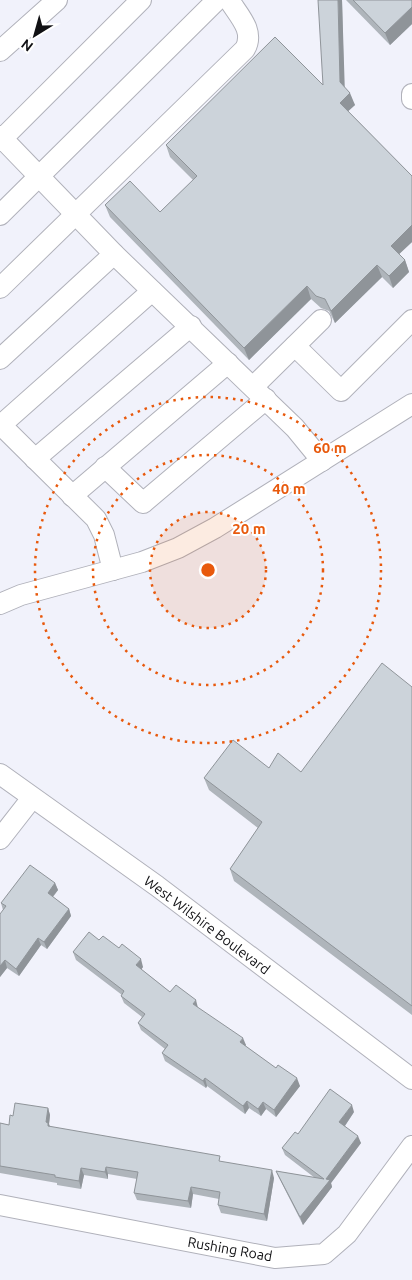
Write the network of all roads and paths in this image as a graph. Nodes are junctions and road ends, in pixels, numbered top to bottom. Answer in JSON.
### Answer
{"nodes":[{"id":1,"x":57,"y":0,"type":"edge"},
{"id":2,"x":141,"y":0,"type":"edge"},
{"id":3,"x":217,"y":0,"type":"edge"},
{"id":4,"x":229,"y":0,"type":"edge"},
{"id":5,"x":0,"y":51,"type":"edge"},
{"id":6,"x":412,"y":94,"type":"edge"},
{"id":7,"x":412,"y":99,"type":"edge"},
{"id":8,"x":1,"y":138,"type":"edge"},
{"id":9,"x":39,"y":177,"type":"junction"},
{"id":10,"x":0,"y":215,"type":"edge"},
{"id":11,"x":75,"y":215,"type":"junction"},
{"id":12,"x":114,"y":254,"type":"junction"},
{"id":13,"x":0,"y":288,"type":"edge"},
{"id":14,"x":152,"y":291,"type":"junction"},
{"id":15,"x":321,"y":320,"type":"dead end"},
{"id":16,"x":412,"y":320,"type":"edge"},
{"id":17,"x":191,"y":326,"type":"junction"},
{"id":18,"x":295,"y":346,"type":"junction"},
{"id":19,"x":0,"y":359,"type":"edge"},
{"id":20,"x":228,"y":363,"type":"junction"},
{"id":21,"x":260,"y":393,"type":"junction"},
{"id":22,"x":412,"y":404,"type":"edge"},
{"id":23,"x":0,"y":425,"type":"edge"},
{"id":24,"x":35,"y":459,"type":"junction"},
{"id":25,"x":322,"y":461,"type":"junction"},
{"id":26,"x":105,"y":467,"type":"junction"},
{"id":27,"x":72,"y":496,"type":"junction"},
{"id":28,"x":113,"y":570,"type":"junction"},
{"id":29,"x":0,"y":604,"type":"edge"},
{"id":30,"x":0,"y":774,"type":"edge"},
{"id":31,"x":32,"y":798,"type":"junction"},
{"id":32,"x":0,"y":839,"type":"edge"},
{"id":33,"x":412,"y":1079,"type":"edge"},
{"id":34,"x":412,"y":1146,"type":"edge"},
{"id":35,"x":0,"y":1205,"type":"edge"}],
"edges":[{"from":1,"to":5,"type":"street"},
{"from":2,"to":8,"type":"street"},
{"from":3,"to":9,"type":"street"},
{"from":4,"to":11,"type":"street"},
{"from":6,"to":7,"type":"street"},
{"from":8,"to":9,"type":"street"},
{"from":9,"to":10,"type":"street"},
{"from":9,"to":11,"type":"street"},
{"from":11,"to":12,"type":"street"},
{"from":11,"to":13,"type":"street"},
{"from":12,"to":14,"type":"street"},
{"from":12,"to":19,"type":"street"},
{"from":14,"to":17,"type":"street"},
{"from":14,"to":23,"type":"street"},
{"from":15,"to":18,"type":"street"},
{"from":16,"to":18,"type":"street"},
{"from":17,"to":20,"type":"street"},
{"from":17,"to":24,"type":"street"},
{"from":18,"to":21,"type":"street"},
{"from":20,"to":21,"type":"street"},
{"from":20,"to":26,"type":"street"},
{"from":21,"to":25,"type":"street"},
{"from":21,"to":26,"type":"street"},
{"from":22,"to":25,"type":"street"},
{"from":23,"to":24,"type":"street"},
{"from":24,"to":27,"type":"street"},
{"from":25,"to":28,"type":"street"},
{"from":26,"to":27,"type":"street"},
{"from":27,"to":28,"type":"street"},
{"from":28,"to":29,"type":"street"},
{"from":30,"to":31,"type":"street","name":"West Wilshire Boulevard"},
{"from":31,"to":32,"type":"street"},
{"from":31,"to":33,"type":"street","name":"West Wilshire Boulevard"},
{"from":34,"to":35,"type":"street","name":"Rushing Road"}]}
